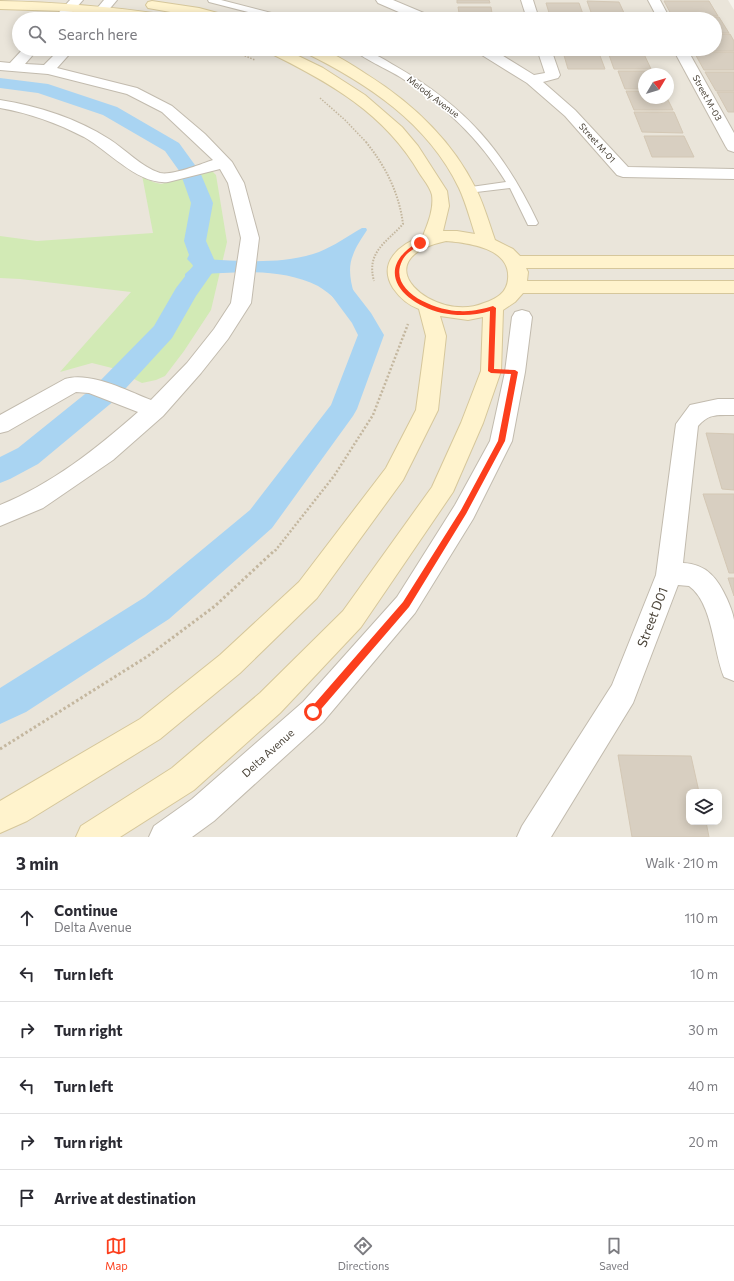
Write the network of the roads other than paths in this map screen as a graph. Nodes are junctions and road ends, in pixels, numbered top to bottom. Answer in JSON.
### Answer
{"nodes":[{"id":1,"x":212,"y":0,"type":"edge"},
{"id":2,"x":382,"y":0,"type":"edge"},
{"id":3,"x":527,"y":0,"type":"edge"},
{"id":4,"x":654,"y":0,"type":"edge"},
{"id":5,"x":74,"y":3,"type":"edge"},
{"id":6,"x":0,"y":5,"type":"edge"},
{"id":7,"x":106,"y":6,"type":"edge"},
{"id":8,"x":66,"y":12,"type":"edge"},
{"id":9,"x":135,"y":12,"type":"edge"},
{"id":10,"x":199,"y":12,"type":"edge"},
{"id":11,"x":257,"y":12,"type":"edge"},
{"id":12,"x":410,"y":12,"type":"edge"},
{"id":13,"x":531,"y":12,"type":"edge"},
{"id":14,"x":660,"y":12,"type":"edge"},
{"id":15,"x":21,"y":56,"type":"edge"},
{"id":16,"x":61,"y":56,"type":"edge"},
{"id":17,"x":287,"y":56,"type":"edge"},
{"id":18,"x":323,"y":56,"type":"edge"},
{"id":19,"x":371,"y":56,"type":"edge"},
{"id":20,"x":493,"y":56,"type":"edge"},
{"id":21,"x":546,"y":56,"type":"edge"},
{"id":22,"x":684,"y":56,"type":"edge"},
{"id":23,"x":7,"y":66,"type":"edge"},
{"id":24,"x":48,"y":70,"type":"junction"},
{"id":25,"x":532,"y":80,"type":"junction"},
{"id":26,"x":0,"y":104,"type":"edge"},
{"id":27,"x":734,"y":147,"type":"edge"},
{"id":28,"x":224,"y":162,"type":"junction"},
{"id":29,"x":734,"y":174,"type":"edge"},
{"id":30,"x":513,"y":184,"type":"junction"},
{"id":31,"x":468,"y":190,"type":"junction"},
{"id":32,"x":532,"y":223,"type":"dead end"},
{"id":33,"x":431,"y":239,"type":"junction"},
{"id":34,"x":488,"y":242,"type":"junction"},
{"id":35,"x":515,"y":262,"type":"junction"},
{"id":36,"x":734,"y":262,"type":"edge"},
{"id":37,"x":517,"y":287,"type":"junction"},
{"id":38,"x":734,"y":288,"type":"edge"},
{"id":39,"x":493,"y":308,"type":"junction"},
{"id":40,"x":418,"y":312,"type":"junction"},
{"id":41,"x":522,"y":317,"type":"dead end"},
{"id":42,"x":503,"y":372,"type":"junction"},
{"id":43,"x":734,"y":407,"type":"edge"},
{"id":44,"x":155,"y":410,"type":"junction"},
{"id":45,"x":0,"y":425,"type":"edge"},
{"id":46,"x":0,"y":516,"type":"edge"},
{"id":47,"x":668,"y":575,"type":"junction"},
{"id":48,"x":734,"y":668,"type":"edge"},
{"id":49,"x":0,"y":817,"type":"edge"},
{"id":50,"x":92,"y":837,"type":"edge"},
{"id":51,"x":165,"y":837,"type":"edge"},
{"id":52,"x":533,"y":837,"type":"edge"}],
"edges":[{"from":1,"to":11,"type":"lane"},
{"from":2,"to":12,"type":"street"},
{"from":3,"to":13,"type":"street"},
{"from":4,"to":14,"type":"street"},
{"from":5,"to":6,"type":"street"},
{"from":5,"to":7,"type":"street"},
{"from":5,"to":8,"type":"street"},
{"from":7,"to":9,"type":"street"},
{"from":7,"to":10,"type":"street"},
{"from":15,"to":23,"type":"street"},
{"from":16,"to":24,"type":"street"},
{"from":17,"to":33,"type":"street"},
{"from":18,"to":31,"type":"street"},
{"from":19,"to":30,"type":"lane","name":"Melody Avenue"},
{"from":20,"to":25,"type":"street","name":"Street M-01"},
{"from":21,"to":25,"type":"street"},
{"from":22,"to":27,"type":"street","name":"Street M-03"},
{"from":23,"to":24,"type":"street"},
{"from":24,"to":28,"type":"street"},
{"from":25,"to":29,"type":"street","name":"Street M-01"},
{"from":26,"to":28,"type":"street"},
{"from":28,"to":44,"type":"street"},
{"from":30,"to":31,"type":"lane"},
{"from":30,"to":32,"type":"lane","name":"Melody Avenue"},
{"from":31,"to":34,"type":"street"},
{"from":33,"to":34,"type":"street"},
{"from":33,"to":40,"type":"street"},
{"from":34,"to":35,"type":"street"},
{"from":35,"to":36,"type":"street"},
{"from":35,"to":37,"type":"street"},
{"from":37,"to":38,"type":"street"},
{"from":37,"to":39,"type":"street"},
{"from":39,"to":40,"type":"street"},
{"from":39,"to":42,"type":"street"},
{"from":40,"to":49,"type":"street"},
{"from":41,"to":42,"type":"street","name":"Delta Avenue"},
{"from":42,"to":50,"type":"street"},
{"from":42,"to":51,"type":"street","name":"Delta Avenue"},
{"from":43,"to":47,"type":"street","name":"Street D01"},
{"from":44,"to":45,"type":"street"},
{"from":44,"to":46,"type":"street"},
{"from":47,"to":48,"type":"street"},
{"from":47,"to":52,"type":"street","name":"Street D01"}]}
